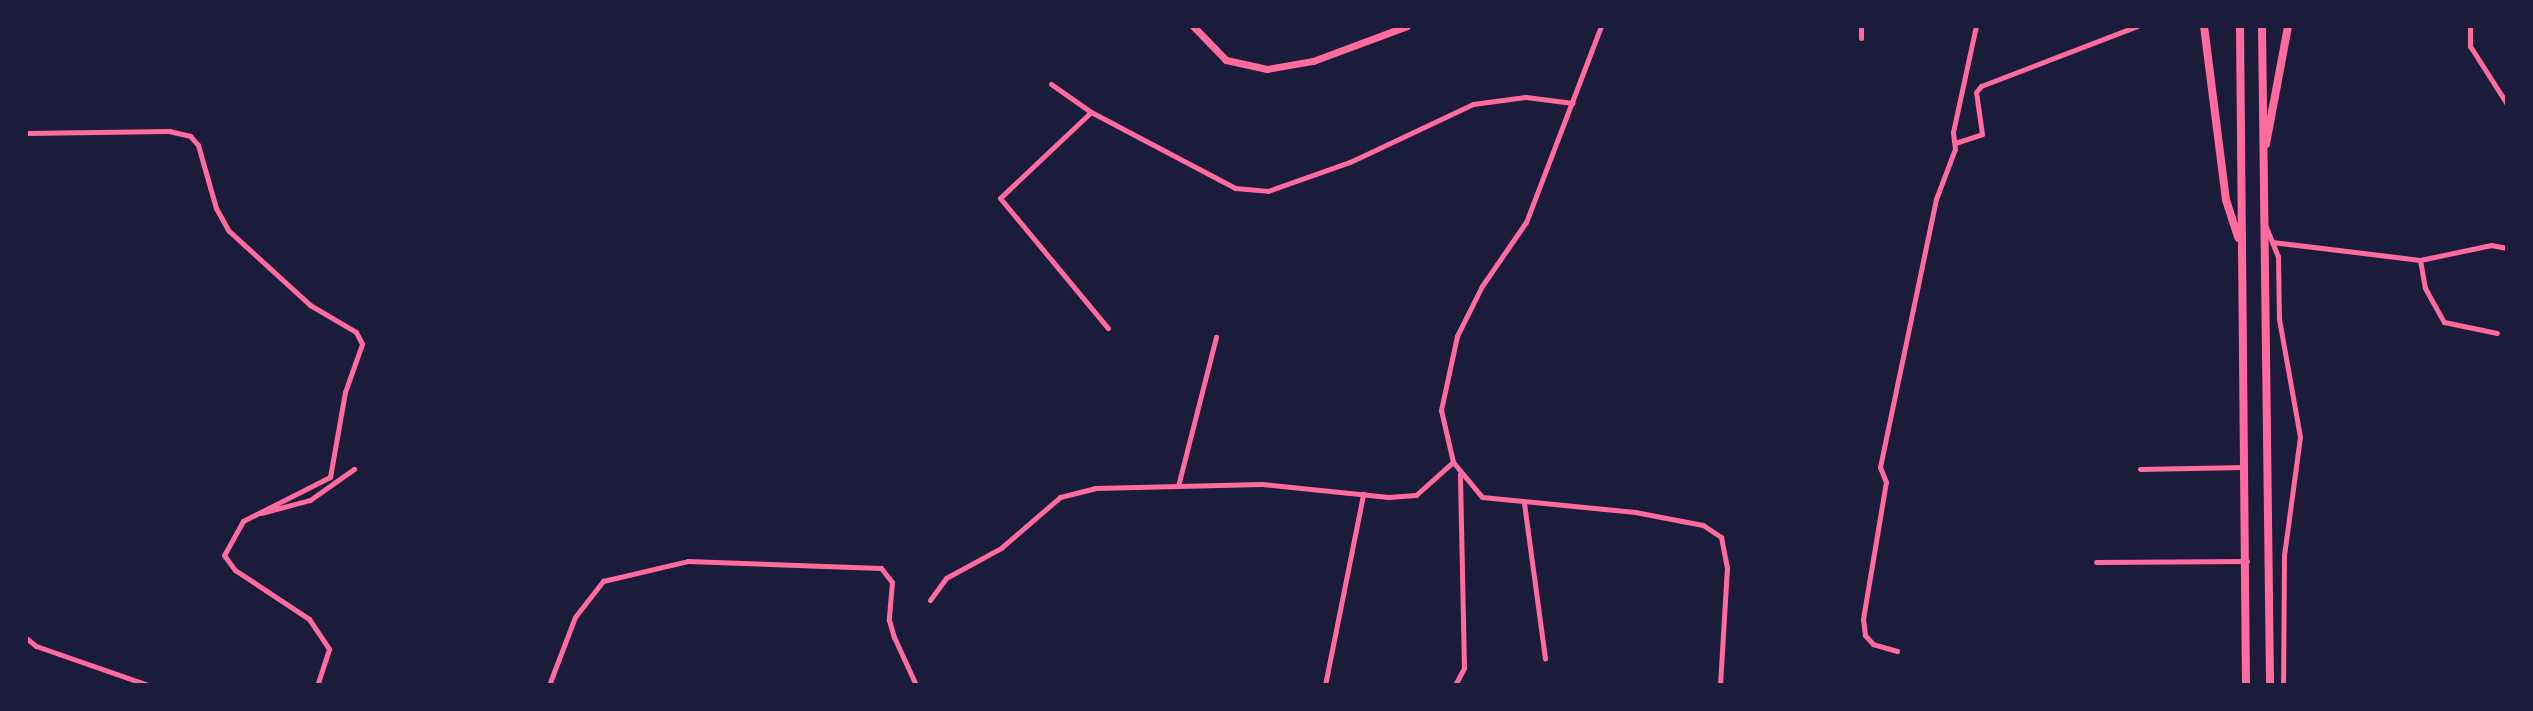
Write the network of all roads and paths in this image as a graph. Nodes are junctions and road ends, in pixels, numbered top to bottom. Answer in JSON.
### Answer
{"nodes":[{"id":1,"x":1193,"y":26,"type":"edge"},
{"id":2,"x":1407,"y":26,"type":"edge"},
{"id":3,"x":1601,"y":26,"type":"edge"},
{"id":4,"x":1861,"y":26,"type":"edge"},
{"id":5,"x":1976,"y":26,"type":"edge"},
{"id":6,"x":2137,"y":26,"type":"edge"},
{"id":7,"x":2204,"y":26,"type":"edge"},
{"id":8,"x":2240,"y":26,"type":"edge"},
{"id":9,"x":2262,"y":26,"type":"edge"},
{"id":10,"x":2288,"y":26,"type":"edge"},
{"id":11,"x":2470,"y":26,"type":"edge"},
{"id":12,"x":1861,"y":38,"type":"dead end"},
{"id":13,"x":1051,"y":84,"type":"dead end"},
{"id":14,"x":1573,"y":103,"type":"junction"},
{"id":15,"x":2507,"y":104,"type":"edge"},
{"id":16,"x":1091,"y":112,"type":"junction"},
{"id":17,"x":26,"y":133,"type":"edge"},
{"id":18,"x":1955,"y":143,"type":"junction"},
{"id":19,"x":2264,"y":153,"type":"junction"},
{"id":20,"x":2265,"y":223,"type":"junction"},
{"id":21,"x":2272,"y":242,"type":"junction"},
{"id":22,"x":2507,"y":248,"type":"edge"},
{"id":23,"x":2242,"y":250,"type":"junction"},
{"id":24,"x":2420,"y":260,"type":"junction"},
{"id":25,"x":1108,"y":328,"type":"dead end"},
{"id":26,"x":2497,"y":333,"type":"dead end"},
{"id":27,"x":1216,"y":337,"type":"dead end"},
{"id":28,"x":1453,"y":462,"type":"junction"},
{"id":29,"x":2246,"y":467,"type":"junction"},
{"id":30,"x":354,"y":469,"type":"dead end"},
{"id":31,"x":2140,"y":469,"type":"dead end"},
{"id":32,"x":1460,"y":473,"type":"junction"},
{"id":33,"x":1178,"y":486,"type":"junction"},
{"id":34,"x":1363,"y":494,"type":"junction"},
{"id":35,"x":1524,"y":503,"type":"junction"},
{"id":36,"x":256,"y":513,"type":"junction"},
{"id":37,"x":2248,"y":561,"type":"junction"},
{"id":38,"x":2096,"y":562,"type":"dead end"},
{"id":39,"x":930,"y":600,"type":"dead end"},
{"id":40,"x":26,"y":638,"type":"edge"},
{"id":41,"x":1897,"y":651,"type":"dead end"},
{"id":42,"x":1545,"y":659,"type":"dead end"},
{"id":43,"x":148,"y":685,"type":"edge"},
{"id":44,"x":317,"y":685,"type":"edge"},
{"id":45,"x":549,"y":685,"type":"edge"},
{"id":46,"x":916,"y":685,"type":"edge"},
{"id":47,"x":1325,"y":685,"type":"edge"},
{"id":48,"x":1455,"y":685,"type":"edge"},
{"id":49,"x":1720,"y":685,"type":"edge"},
{"id":50,"x":2246,"y":685,"type":"edge"},
{"id":51,"x":2270,"y":685,"type":"edge"},
{"id":52,"x":2283,"y":685,"type":"edge"}],
"edges":[{"from":1,"to":2,"type":"street"},
{"from":3,"to":14,"type":"street"},
{"from":4,"to":12,"type":"street"},
{"from":5,"to":18,"type":"street"},
{"from":6,"to":18,"type":"street"},
{"from":7,"to":23,"type":"main road"},
{"from":8,"to":23,"type":"main road"},
{"from":9,"to":19,"type":"main road"},
{"from":10,"to":19,"type":"main road"},
{"from":11,"to":15,"type":"street"},
{"from":13,"to":16,"type":"street"},
{"from":14,"to":16,"type":"street"},
{"from":14,"to":28,"type":"street"},
{"from":16,"to":25,"type":"street"},
{"from":17,"to":36,"type":"street"},
{"from":18,"to":41,"type":"street"},
{"from":19,"to":20,"type":"main road"},
{"from":20,"to":21,"type":"street"},
{"from":20,"to":51,"type":"main road"},
{"from":21,"to":24,"type":"street"},
{"from":21,"to":52,"type":"street"},
{"from":22,"to":24,"type":"street"},
{"from":23,"to":29,"type":"main road"},
{"from":24,"to":26,"type":"street"},
{"from":27,"to":33,"type":"street"},
{"from":28,"to":32,"type":"street"},
{"from":28,"to":34,"type":"street"},
{"from":29,"to":31,"type":"street"},
{"from":29,"to":37,"type":"main road"},
{"from":30,"to":36,"type":"street"},
{"from":32,"to":35,"type":"street"},
{"from":32,"to":48,"type":"street"},
{"from":33,"to":34,"type":"street"},
{"from":33,"to":39,"type":"street"},
{"from":34,"to":47,"type":"street"},
{"from":35,"to":42,"type":"street"},
{"from":35,"to":49,"type":"street"},
{"from":36,"to":44,"type":"street"},
{"from":37,"to":38,"type":"street"},
{"from":37,"to":50,"type":"main road"},
{"from":40,"to":43,"type":"street"},
{"from":45,"to":46,"type":"street"}]}
